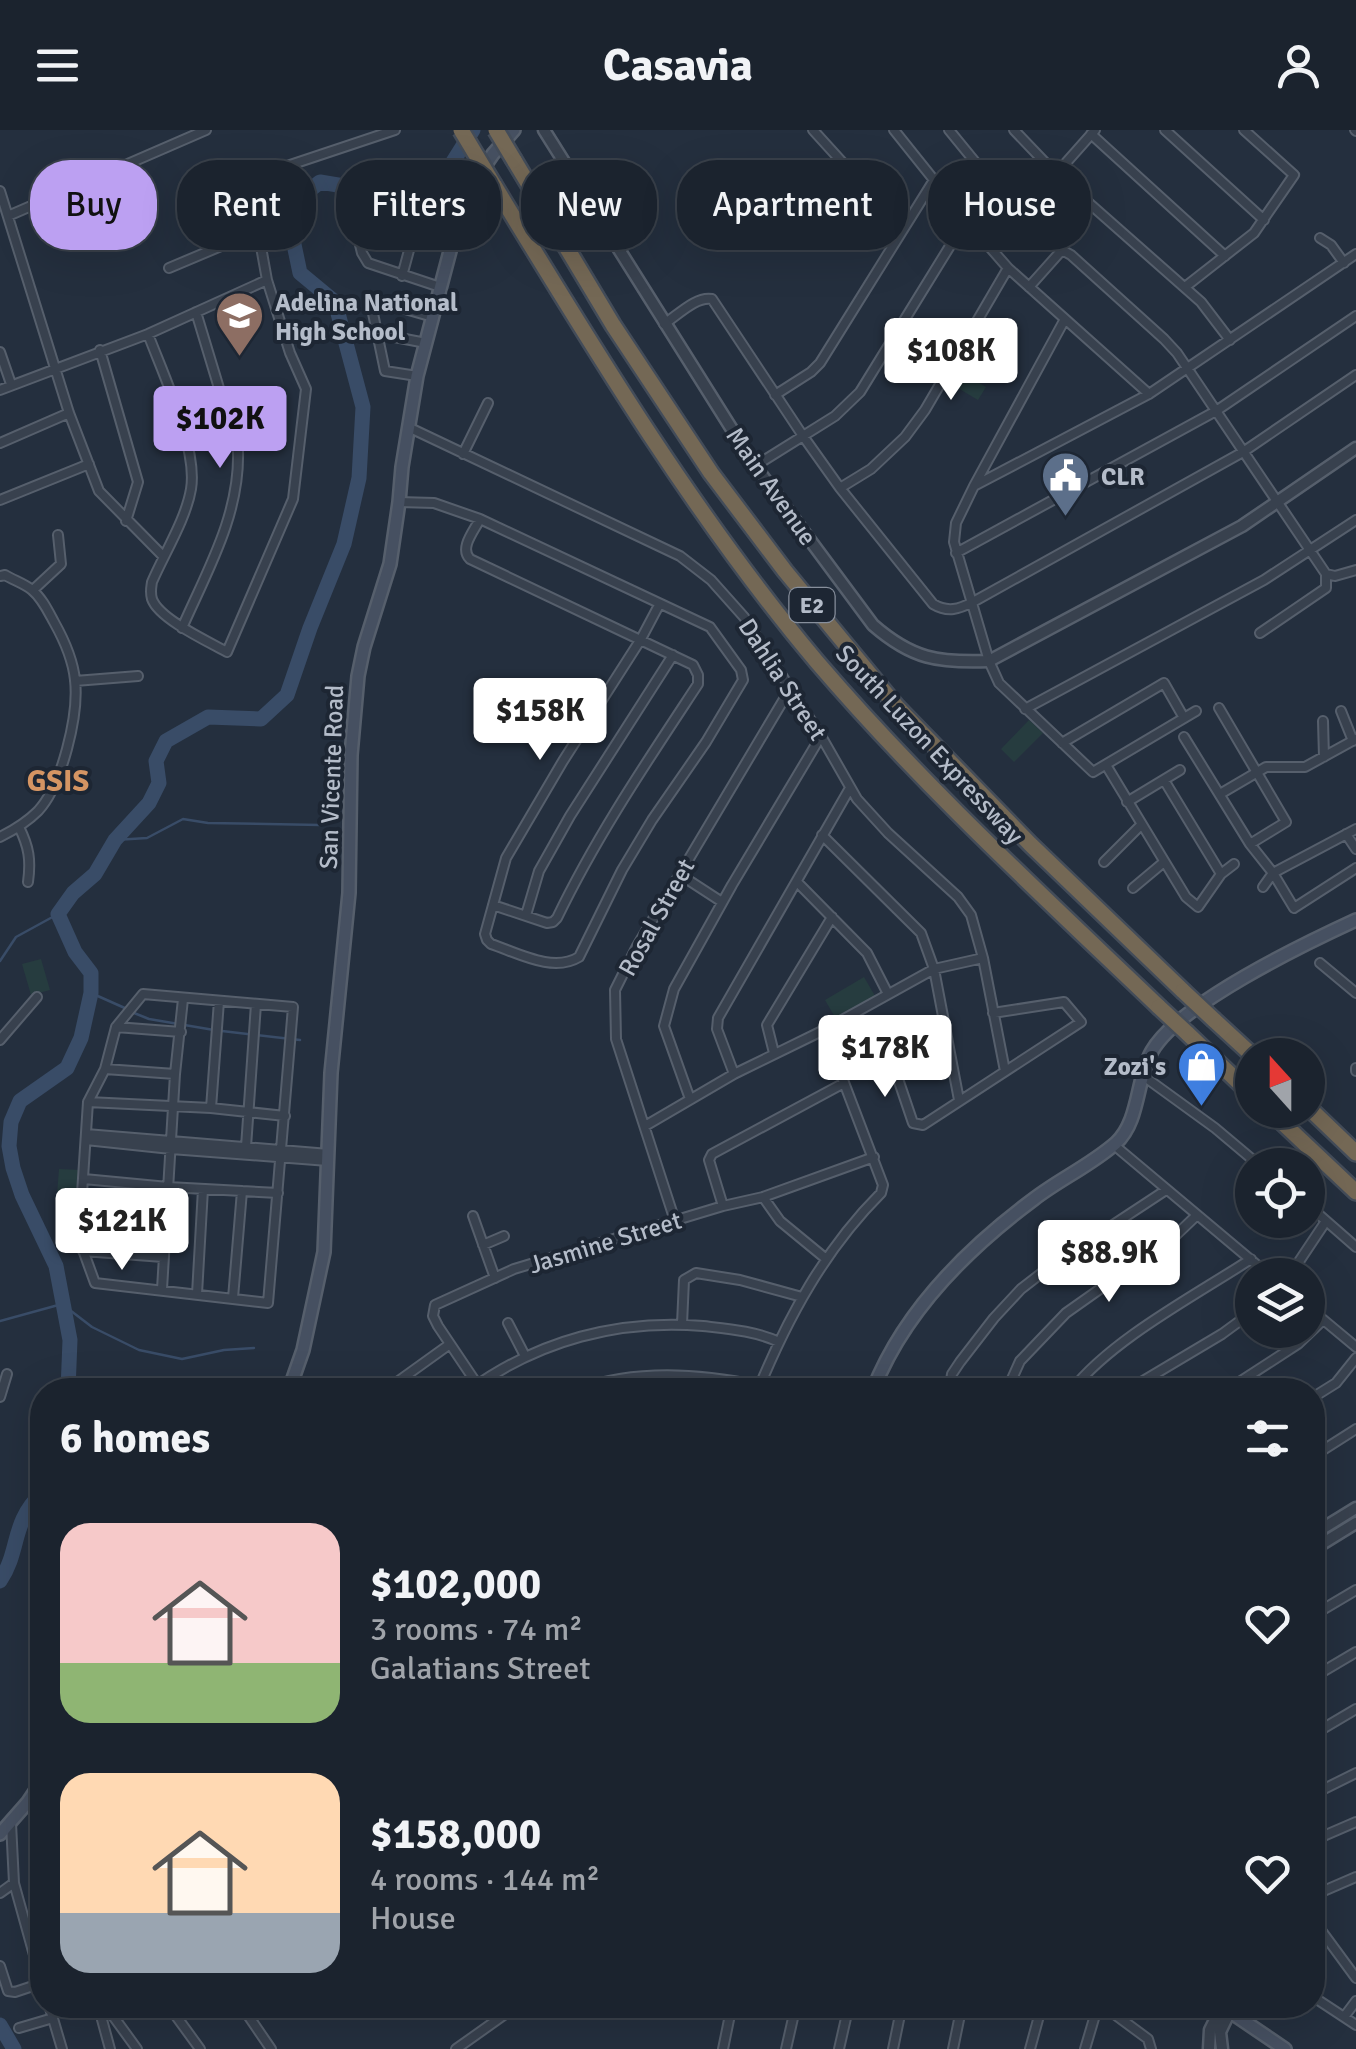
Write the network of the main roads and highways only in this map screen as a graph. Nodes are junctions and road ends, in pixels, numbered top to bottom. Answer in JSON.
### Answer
{"nodes":[{"id":1,"x":461,"y":130,"type":"edge"},
{"id":2,"x":496,"y":130,"type":"edge"},
{"id":3,"x":514,"y":130,"type":"edge"},
{"id":4,"x":1356,"y":920,"type":"edge"},
{"id":5,"x":1235,"y":1040,"type":"edge"},
{"id":6,"x":1235,"y":1079,"type":"edge"},
{"id":7,"x":1325,"y":1123,"type":"edge"},
{"id":8,"x":1288,"y":1128,"type":"edge"},
{"id":9,"x":1356,"y":1152,"type":"edge"},
{"id":10,"x":1356,"y":1192,"type":"edge"},
{"id":11,"x":293,"y":1378,"type":"edge"},
{"id":12,"x":879,"y":1378,"type":"edge"},
{"id":13,"x":30,"y":1799,"type":"edge"},
{"id":14,"x":28,"y":1802,"type":"joint"},
{"id":15,"x":0,"y":1834,"type":"edge"},
{"id":16,"x":1239,"y":2018,"type":"edge"},
{"id":17,"x":1285,"y":2049,"type":"edge"}],
"edges":[{"from":1,"to":6,"type":"highway","name":"South Luzon Expressway","number":"E2","bridge":true},
{"from":2,"to":5,"type":"highway","name":"South Luzon Expressway","number":"E2","bridge":true},
{"from":3,"to":11,"type":"main road","name":"San Vicente Road"},
{"from":4,"to":12,"type":"main road"},
{"from":7,"to":9,"type":"highway"},
{"from":8,"to":10,"type":"highway"},
{"from":13,"to":14,"type":"main road"},
{"from":14,"to":15,"type":"main road"},
{"from":16,"to":17,"type":"main road"}]}
